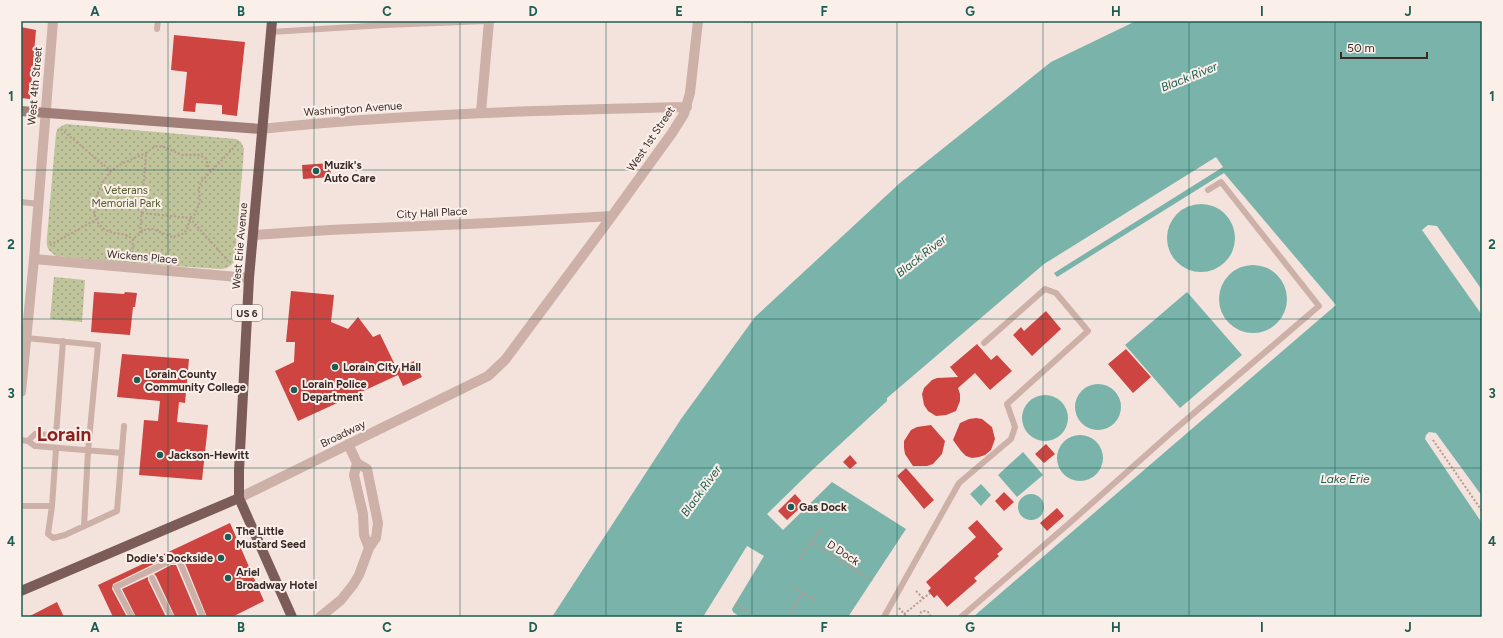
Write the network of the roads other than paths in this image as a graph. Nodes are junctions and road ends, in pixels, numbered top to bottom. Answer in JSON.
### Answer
{"nodes":[{"id":1,"x":52,"y":21,"type":"edge"},
{"id":2,"x":158,"y":21,"type":"edge"},
{"id":3,"x":272,"y":21,"type":"edge"},
{"id":4,"x":488,"y":21,"type":"edge"},
{"id":5,"x":698,"y":21,"type":"edge"},
{"id":6,"x":385,"y":23,"type":"edge"},
{"id":7,"x":157,"y":29,"type":"dead end"},
{"id":8,"x":270,"y":32,"type":"junction"},
{"id":9,"x":687,"y":106,"type":"junction"},
{"id":10,"x":21,"y":111,"type":"edge"},
{"id":11,"x":481,"y":112,"type":"junction"},
{"id":12,"x":44,"y":113,"type":"junction"},
{"id":13,"x":261,"y":129,"type":"junction"},
{"id":14,"x":1208,"y":190,"type":"dead end"},
{"id":15,"x":21,"y":202,"type":"edge"},
{"id":16,"x":38,"y":204,"type":"junction"},
{"id":17,"x":612,"y":216,"type":"junction"},
{"id":18,"x":253,"y":235,"type":"junction"},
{"id":19,"x":34,"y":259,"type":"junction"},
{"id":20,"x":249,"y":278,"type":"junction"},
{"id":21,"x":26,"y":338,"type":"junction"},
{"id":22,"x":63,"y":341,"type":"junction"},
{"id":23,"x":984,"y":343,"type":"dead end"},
{"id":24,"x":21,"y":392,"type":"edge"},
{"id":25,"x":124,"y":426,"type":"dead end"},
{"id":26,"x":56,"y":435,"type":"junction"},
{"id":27,"x":90,"y":437,"type":"junction"},
{"id":28,"x":21,"y":440,"type":"edge"},
{"id":29,"x":28,"y":441,"type":"junction"},
{"id":30,"x":348,"y":444,"type":"junction"},
{"id":31,"x":56,"y":449,"type":"junction"},
{"id":32,"x":88,"y":451,"type":"junction"},
{"id":33,"x":122,"y":453,"type":"junction"},
{"id":34,"x":357,"y":464,"type":"junction"},
{"id":35,"x":239,"y":498,"type":"junction"},
{"id":36,"x":21,"y":506,"type":"edge"},
{"id":37,"x":52,"y":506,"type":"junction"},
{"id":38,"x":84,"y":526,"type":"junction"},
{"id":39,"x":369,"y":548,"type":"junction"},
{"id":40,"x":152,"y":578,"type":"dead end"},
{"id":41,"x":21,"y":591,"type":"edge"},
{"id":42,"x":132,"y":617,"type":"edge"},
{"id":43,"x":171,"y":617,"type":"edge"},
{"id":44,"x":203,"y":617,"type":"edge"},
{"id":45,"x":292,"y":617,"type":"edge"},
{"id":46,"x":320,"y":617,"type":"edge"},
{"id":47,"x":884,"y":617,"type":"edge"},
{"id":48,"x":960,"y":617,"type":"edge"}],
"edges":[{"from":1,"to":12,"type":"street","name":"West 4th Street"},
{"from":2,"to":7,"type":"lane"},
{"from":3,"to":8,"type":"main road","name":"West Erie Avenue","number":"US 6"},
{"from":4,"to":6,"type":"lane"},
{"from":4,"to":11,"type":"street"},
{"from":5,"to":9,"type":"street","name":"West 1st Street"},
{"from":6,"to":8,"type":"lane"},
{"from":8,"to":13,"type":"main road","name":"West Erie Avenue","number":"US 6"},
{"from":9,"to":11,"type":"street","name":"Washington Avenue"},
{"from":9,"to":17,"type":"street","name":"West 1st Street"},
{"from":10,"to":12,"type":"street","name":"Washington Avenue"},
{"from":11,"to":13,"type":"street","name":"Washington Avenue"},
{"from":12,"to":13,"type":"street","name":"Washington Avenue"},
{"from":12,"to":16,"type":"street","name":"West 4th Street"},
{"from":13,"to":18,"type":"main road","name":"West Erie Avenue","number":"US 6"},
{"from":14,"to":48,"type":"lane"},
{"from":15,"to":16,"type":"lane"},
{"from":16,"to":19,"type":"street","name":"West 4th Street"},
{"from":17,"to":18,"type":"street","name":"City Hall Place"},
{"from":17,"to":30,"type":"street","name":"Broadway"},
{"from":18,"to":20,"type":"main road","name":"West Erie Avenue","number":"US 6"},
{"from":19,"to":20,"type":"street","name":"Wickens Place"},
{"from":19,"to":21,"type":"street","name":"West 4th Street"},
{"from":20,"to":35,"type":"main road","name":"West Erie Avenue","number":"US 6"},
{"from":21,"to":22,"type":"lane"},
{"from":21,"to":24,"type":"street","name":"West 4th Street"},
{"from":22,"to":26,"type":"lane"},
{"from":22,"to":27,"type":"lane"},
{"from":23,"to":47,"type":"lane"},
{"from":25,"to":33,"type":"lane"},
{"from":26,"to":27,"type":"lane"},
{"from":26,"to":29,"type":"lane"},
{"from":27,"to":32,"type":"lane"},
{"from":28,"to":29,"type":"lane"},
{"from":29,"to":31,"type":"lane"},
{"from":30,"to":34,"type":"street"},
{"from":30,"to":35,"type":"street","name":"Broadway"},
{"from":31,"to":32,"type":"lane"},
{"from":31,"to":37,"type":"lane"},
{"from":32,"to":33,"type":"lane"},
{"from":32,"to":38,"type":"lane"},
{"from":33,"to":38,"type":"lane"},
{"from":34,"to":39,"type":"street"},
{"from":34,"to":39,"type":"street"},
{"from":35,"to":41,"type":"main road","name":"Broadway"},
{"from":35,"to":45,"type":"main road","number":"US 6"},
{"from":36,"to":37,"type":"lane"},
{"from":37,"to":38,"type":"lane"},
{"from":39,"to":46,"type":"street"},
{"from":40,"to":43,"type":"lane"},
{"from":42,"to":44,"type":"lane"}]}
